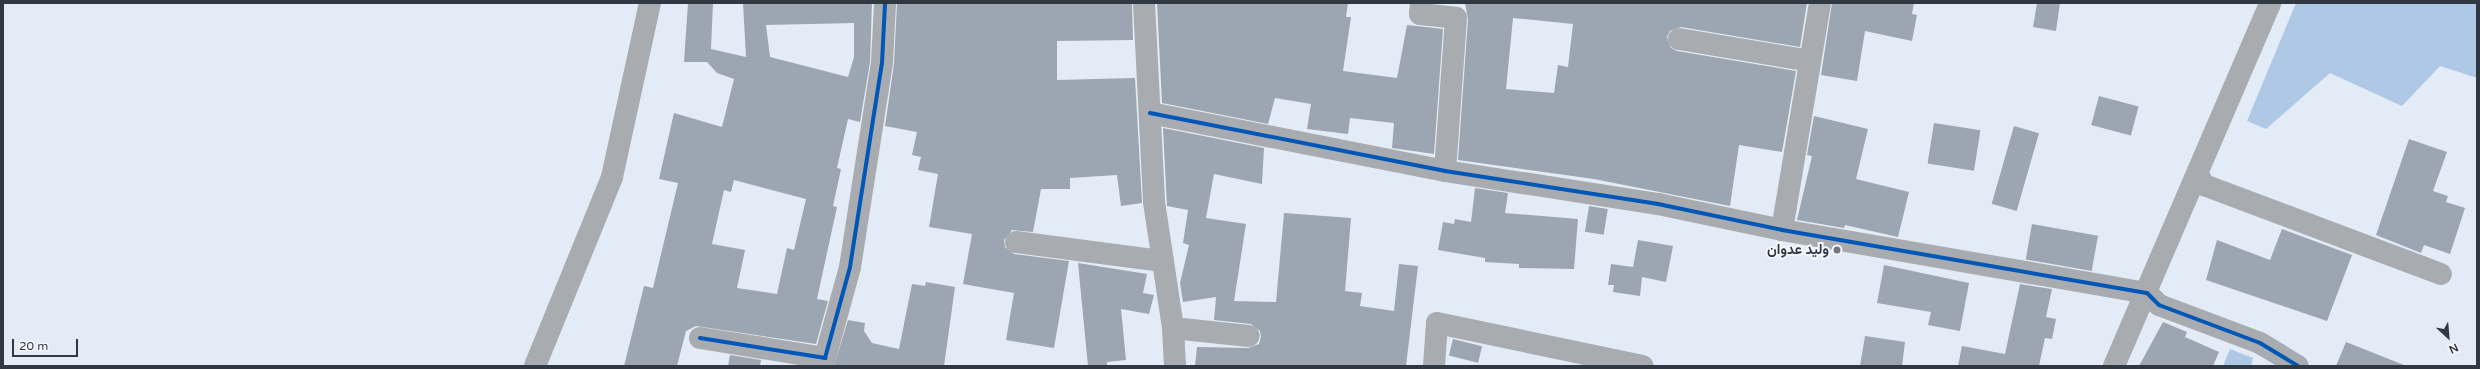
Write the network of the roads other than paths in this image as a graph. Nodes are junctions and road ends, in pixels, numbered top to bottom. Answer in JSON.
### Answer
{"nodes":[{"id":1,"x":650,"y":3,"type":"edge"},
{"id":2,"x":885,"y":3,"type":"edge"},
{"id":3,"x":1144,"y":3,"type":"edge"},
{"id":4,"x":1421,"y":3,"type":"edge"},
{"id":5,"x":1820,"y":3,"type":"edge"},
{"id":6,"x":2270,"y":3,"type":"edge"},
{"id":7,"x":1679,"y":39,"type":"dead end"},
{"id":8,"x":1810,"y":61,"type":"junction"},
{"id":9,"x":1150,"y":113,"type":"junction"},
{"id":10,"x":1445,"y":170,"type":"junction"},
{"id":11,"x":2198,"y":175,"type":"junction"},
{"id":12,"x":1782,"y":230,"type":"junction"},
{"id":13,"x":1016,"y":242,"type":"dead end"},
{"id":14,"x":1163,"y":261,"type":"junction"},
{"id":15,"x":2441,"y":274,"type":"dead end"},
{"id":16,"x":2147,"y":293,"type":"junction"},
{"id":17,"x":1173,"y":328,"type":"junction"},
{"id":18,"x":1249,"y":336,"type":"dead end"},
{"id":19,"x":700,"y":338,"type":"dead end"},
{"id":20,"x":535,"y":366,"type":"edge"},
{"id":21,"x":1175,"y":366,"type":"edge"},
{"id":22,"x":1434,"y":366,"type":"edge"},
{"id":23,"x":1642,"y":366,"type":"edge"},
{"id":24,"x":2114,"y":366,"type":"edge"},
{"id":25,"x":2298,"y":366,"type":"edge"}],
"edges":[{"from":1,"to":20,"type":"street"},
{"from":2,"to":19,"type":"street"},
{"from":3,"to":9,"type":"street"},
{"from":4,"to":10,"type":"street"},
{"from":5,"to":8,"type":"street"},
{"from":6,"to":11,"type":"street"},
{"from":7,"to":8,"type":"street"},
{"from":8,"to":12,"type":"street"},
{"from":9,"to":10,"type":"street"},
{"from":9,"to":14,"type":"street"},
{"from":10,"to":12,"type":"street"},
{"from":11,"to":15,"type":"street"},
{"from":11,"to":16,"type":"street"},
{"from":12,"to":16,"type":"street"},
{"from":13,"to":14,"type":"street"},
{"from":14,"to":17,"type":"street"},
{"from":16,"to":24,"type":"street"},
{"from":16,"to":25,"type":"street"},
{"from":17,"to":18,"type":"street"},
{"from":17,"to":21,"type":"street"},
{"from":22,"to":23,"type":"street"}]}
